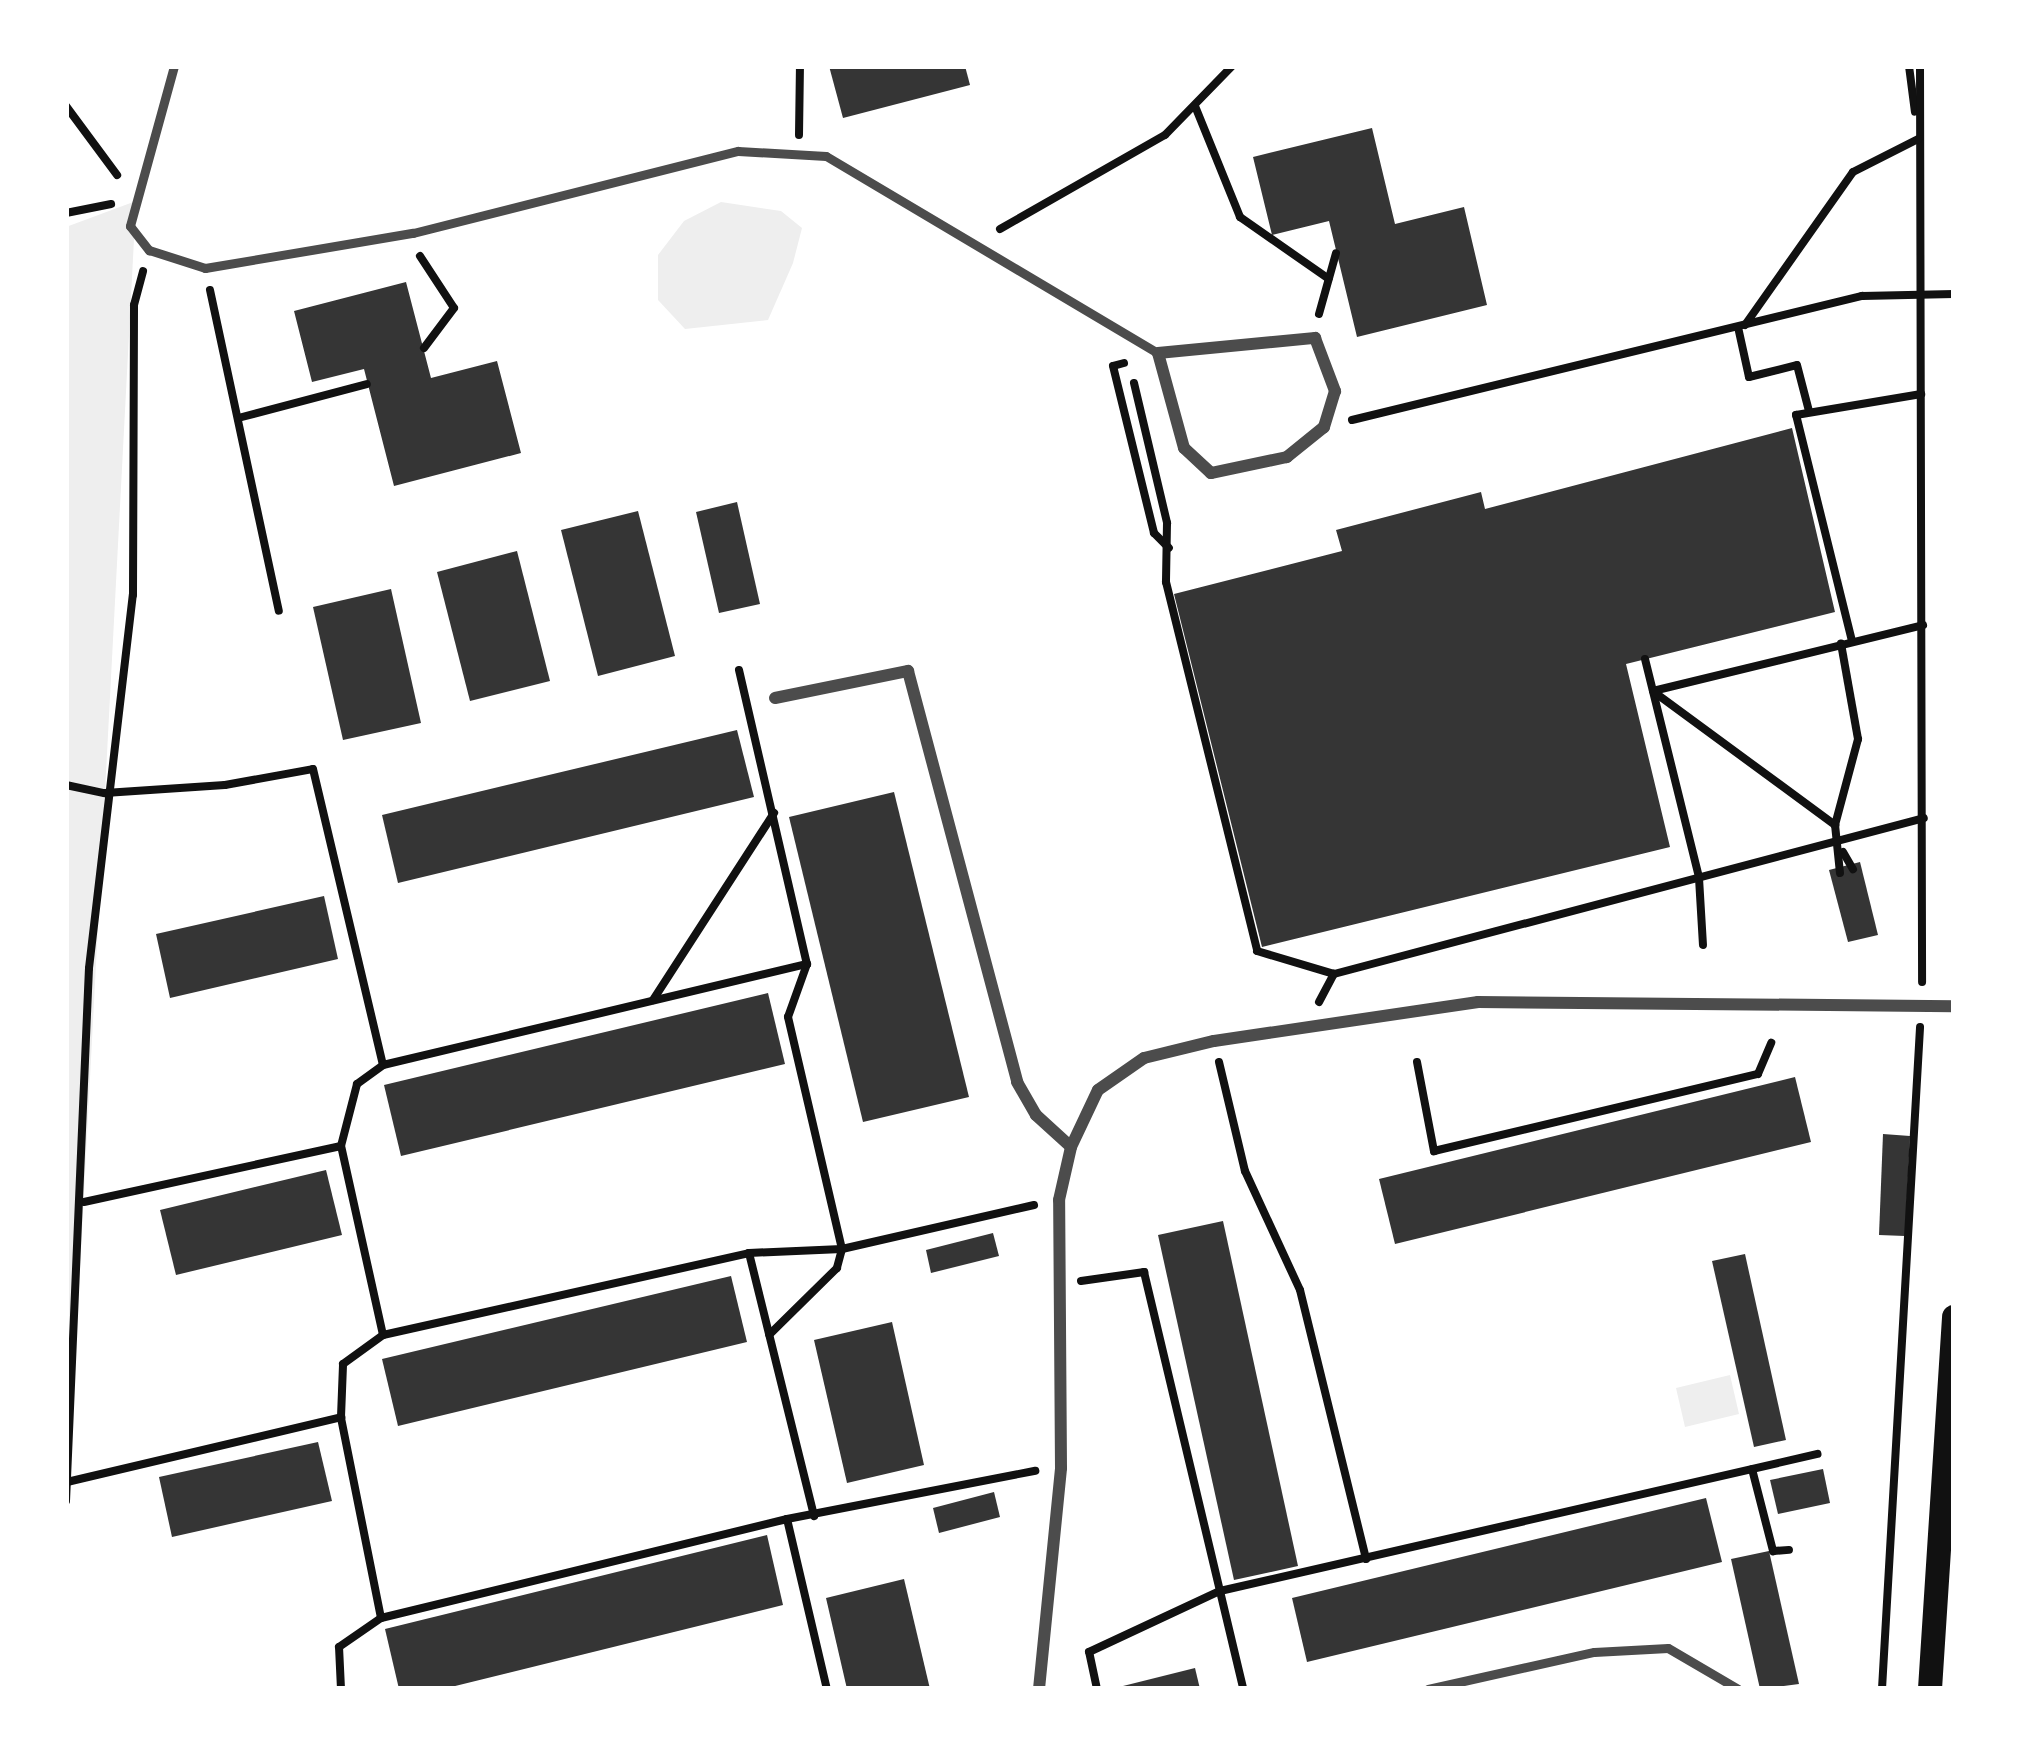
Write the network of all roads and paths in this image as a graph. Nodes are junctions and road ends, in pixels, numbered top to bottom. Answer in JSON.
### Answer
{"nodes":[{"id":1,"x":174,"y":66,"type":"edge"},
{"id":2,"x":800,"y":66,"type":"edge"},
{"id":3,"x":1232,"y":66,"type":"edge"},
{"id":4,"x":1909,"y":66,"type":"edge"},
{"id":5,"x":1920,"y":66,"type":"edge"},
{"id":6,"x":66,"y":106,"type":"edge"},
{"id":7,"x":1195,"y":106,"type":"junction"},
{"id":8,"x":1918,"y":138,"type":"junction"},
{"id":9,"x":799,"y":155,"type":"junction"},
{"id":10,"x":136,"y":201,"type":"junction"},
{"id":11,"x":66,"y":213,"type":"edge"},
{"id":12,"x":413,"y":232,"type":"junction"},
{"id":13,"x":972,"y":242,"type":"junction"},
{"id":14,"x":149,"y":250,"type":"junction"},
{"id":15,"x":1336,"y":253,"type":"dead end"},
{"id":16,"x":205,"y":268,"type":"junction"},
{"id":17,"x":1329,"y":279,"type":"junction"},
{"id":18,"x":1954,"y":294,"type":"edge"},
{"id":19,"x":1741,"y":326,"type":"junction"},
{"id":20,"x":1312,"y":338,"type":"junction"},
{"id":21,"x":424,"y":348,"type":"dead end"},
{"id":22,"x":1158,"y":353,"type":"junction"},
{"id":23,"x":367,"y":384,"type":"dead end"},
{"id":24,"x":1921,"y":394,"type":"junction"},
{"id":25,"x":1809,"y":411,"type":"junction"},
{"id":26,"x":242,"y":417,"type":"junction"},
{"id":27,"x":1324,"y":427,"type":"junction"},
{"id":28,"x":1169,"y":548,"type":"junction"},
{"id":29,"x":279,"y":611,"type":"dead end"},
{"id":30,"x":1923,"y":626,"type":"junction"},
{"id":31,"x":1852,"y":641,"type":"junction"},
{"id":32,"x":1841,"y":644,"type":"junction"},
{"id":33,"x":1646,"y":659,"type":"dead end"},
{"id":34,"x":739,"y":670,"type":"dead end"},
{"id":35,"x":1653,"y":691,"type":"junction"},
{"id":36,"x":776,"y":698,"type":"dead end"},
{"id":37,"x":66,"y":785,"type":"edge"},
{"id":38,"x":105,"y":793,"type":"junction"},
{"id":39,"x":774,"y":813,"type":"junction"},
{"id":40,"x":1924,"y":818,"type":"junction"},
{"id":41,"x":1834,"y":825,"type":"junction"},
{"id":42,"x":1841,"y":846,"type":"junction"},
{"id":43,"x":1853,"y":869,"type":"dead end"},
{"id":44,"x":1840,"y":873,"type":"dead end"},
{"id":45,"x":1699,"y":878,"type":"junction"},
{"id":46,"x":1703,"y":944,"type":"dead end"},
{"id":47,"x":807,"y":964,"type":"junction"},
{"id":48,"x":1334,"y":974,"type":"junction"},
{"id":49,"x":652,"y":1001,"type":"junction"},
{"id":50,"x":1921,"y":1004,"type":"junction"},
{"id":51,"x":1954,"y":1006,"type":"edge"},
{"id":52,"x":1306,"y":1025,"type":"junction"},
{"id":53,"x":1214,"y":1041,"type":"junction"},
{"id":54,"x":1771,"y":1043,"type":"dead end"},
{"id":55,"x":1418,"y":1062,"type":"dead end"},
{"id":56,"x":383,"y":1065,"type":"junction"},
{"id":57,"x":341,"y":1146,"type":"junction"},
{"id":58,"x":1071,"y":1147,"type":"junction"},
{"id":59,"x":1058,"y":1200,"type":"junction"},
{"id":60,"x":83,"y":1202,"type":"junction"},
{"id":61,"x":842,"y":1249,"type":"junction"},
{"id":62,"x":749,"y":1253,"type":"junction"},
{"id":63,"x":1055,"y":1284,"type":"junction"},
{"id":64,"x":1954,"y":1317,"type":"edge"},
{"id":65,"x":383,"y":1335,"type":"junction"},
{"id":66,"x":769,"y":1335,"type":"junction"},
{"id":67,"x":341,"y":1417,"type":"junction"},
{"id":68,"x":1817,"y":1454,"type":"dead end"},
{"id":69,"x":1061,"y":1468,"type":"junction"},
{"id":70,"x":1752,"y":1469,"type":"junction"},
{"id":71,"x":67,"y":1482,"type":"edge"},
{"id":72,"x":66,"y":1501,"type":"edge"},
{"id":73,"x":814,"y":1516,"type":"junction"},
{"id":74,"x":787,"y":1519,"type":"junction"},
{"id":75,"x":1789,"y":1550,"type":"dead end"},
{"id":76,"x":1366,"y":1559,"type":"junction"},
{"id":77,"x":1220,"y":1591,"type":"junction"},
{"id":78,"x":381,"y":1618,"type":"junction"},
{"id":79,"x":340,"y":1687,"type":"edge"},
{"id":80,"x":1879,"y":1688,"type":"edge"},
{"id":81,"x":326,"y":1689,"type":"edge"},
{"id":82,"x":827,"y":1689,"type":"edge"},
{"id":83,"x":1039,"y":1689,"type":"edge"},
{"id":84,"x":1097,"y":1689,"type":"edge"},
{"id":85,"x":1243,"y":1689,"type":"edge"},
{"id":86,"x":1428,"y":1689,"type":"edge"},
{"id":87,"x":1738,"y":1689,"type":"edge"},
{"id":88,"x":1930,"y":1689,"type":"edge"}],
"edges":[{"from":1,"to":10,"type":"lane"},
{"from":2,"to":9,"type":"path"},
{"from":3,"to":7,"type":"path"},
{"from":4,"to":8,"type":"path"},
{"from":5,"to":8,"type":"path"},
{"from":6,"to":10,"type":"path"},
{"from":7,"to":13,"type":"path"},
{"from":7,"to":17,"type":"path"},
{"from":8,"to":19,"type":"path"},
{"from":8,"to":24,"type":"path"},
{"from":9,"to":12,"type":"lane"},
{"from":9,"to":13,"type":"lane"},
{"from":10,"to":11,"type":"path"},
{"from":10,"to":14,"type":"lane"},
{"from":12,"to":16,"type":"lane"},
{"from":12,"to":21,"type":"path"},
{"from":13,"to":22,"type":"lane"},
{"from":14,"to":16,"type":"lane"},
{"from":14,"to":38,"type":"path"},
{"from":15,"to":17,"type":"path"},
{"from":16,"to":26,"type":"path"},
{"from":17,"to":20,"type":"path"},
{"from":18,"to":19,"type":"path"},
{"from":19,"to":25,"type":"path"},
{"from":19,"to":27,"type":"path"},
{"from":20,"to":22,"type":"street"},
{"from":20,"to":27,"type":"street"},
{"from":22,"to":27,"type":"street"},
{"from":23,"to":26,"type":"path"},
{"from":24,"to":25,"type":"path"},
{"from":24,"to":30,"type":"path"},
{"from":25,"to":31,"type":"path"},
{"from":26,"to":29,"type":"path"},
{"from":28,"to":28,"type":"path"},
{"from":28,"to":48,"type":"path"},
{"from":30,"to":31,"type":"path"},
{"from":30,"to":40,"type":"path"},
{"from":31,"to":32,"type":"path"},
{"from":32,"to":35,"type":"path"},
{"from":32,"to":41,"type":"path"},
{"from":33,"to":35,"type":"path"},
{"from":34,"to":39,"type":"path"},
{"from":35,"to":41,"type":"path"},
{"from":35,"to":45,"type":"path"},
{"from":36,"to":58,"type":"street"},
{"from":37,"to":38,"type":"path"},
{"from":38,"to":56,"type":"path"},
{"from":38,"to":60,"type":"path"},
{"from":39,"to":47,"type":"path"},
{"from":39,"to":49,"type":"path"},
{"from":40,"to":42,"type":"path"},
{"from":40,"to":50,"type":"path"},
{"from":41,"to":42,"type":"path"},
{"from":42,"to":43,"type":"path"},
{"from":42,"to":44,"type":"path"},
{"from":42,"to":45,"type":"path"},
{"from":45,"to":46,"type":"path"},
{"from":45,"to":48,"type":"path"},
{"from":47,"to":49,"type":"path"},
{"from":47,"to":61,"type":"path"},
{"from":48,"to":52,"type":"path"},
{"from":49,"to":56,"type":"path"},
{"from":50,"to":51,"type":"street"},
{"from":50,"to":52,"type":"street"},
{"from":50,"to":80,"type":"path"},
{"from":52,"to":53,"type":"street"},
{"from":53,"to":58,"type":"street"},
{"from":53,"to":76,"type":"path"},
{"from":54,"to":55,"type":"path"},
{"from":56,"to":57,"type":"path"},
{"from":57,"to":60,"type":"path"},
{"from":57,"to":65,"type":"path"},
{"from":58,"to":59,"type":"street"},
{"from":59,"to":61,"type":"path"},
{"from":59,"to":63,"type":"street"},
{"from":60,"to":71,"type":"path"},
{"from":61,"to":62,"type":"path"},
{"from":61,"to":66,"type":"path"},
{"from":62,"to":65,"type":"path"},
{"from":62,"to":66,"type":"path"},
{"from":63,"to":69,"type":"street"},
{"from":63,"to":77,"type":"path"},
{"from":64,"to":88,"type":"main road"},
{"from":65,"to":67,"type":"path"},
{"from":66,"to":73,"type":"path"},
{"from":67,"to":71,"type":"path"},
{"from":67,"to":78,"type":"path"},
{"from":68,"to":70,"type":"path"},
{"from":69,"to":73,"type":"path"},
{"from":69,"to":83,"type":"street"},
{"from":70,"to":75,"type":"path"},
{"from":70,"to":76,"type":"path"},
{"from":71,"to":72,"type":"path"},
{"from":73,"to":74,"type":"path"},
{"from":74,"to":78,"type":"path"},
{"from":74,"to":82,"type":"path"},
{"from":76,"to":77,"type":"path"},
{"from":77,"to":84,"type":"path"},
{"from":77,"to":85,"type":"path"},
{"from":78,"to":79,"type":"path"},
{"from":79,"to":81,"type":"path"},
{"from":86,"to":87,"type":"lane"}]}
